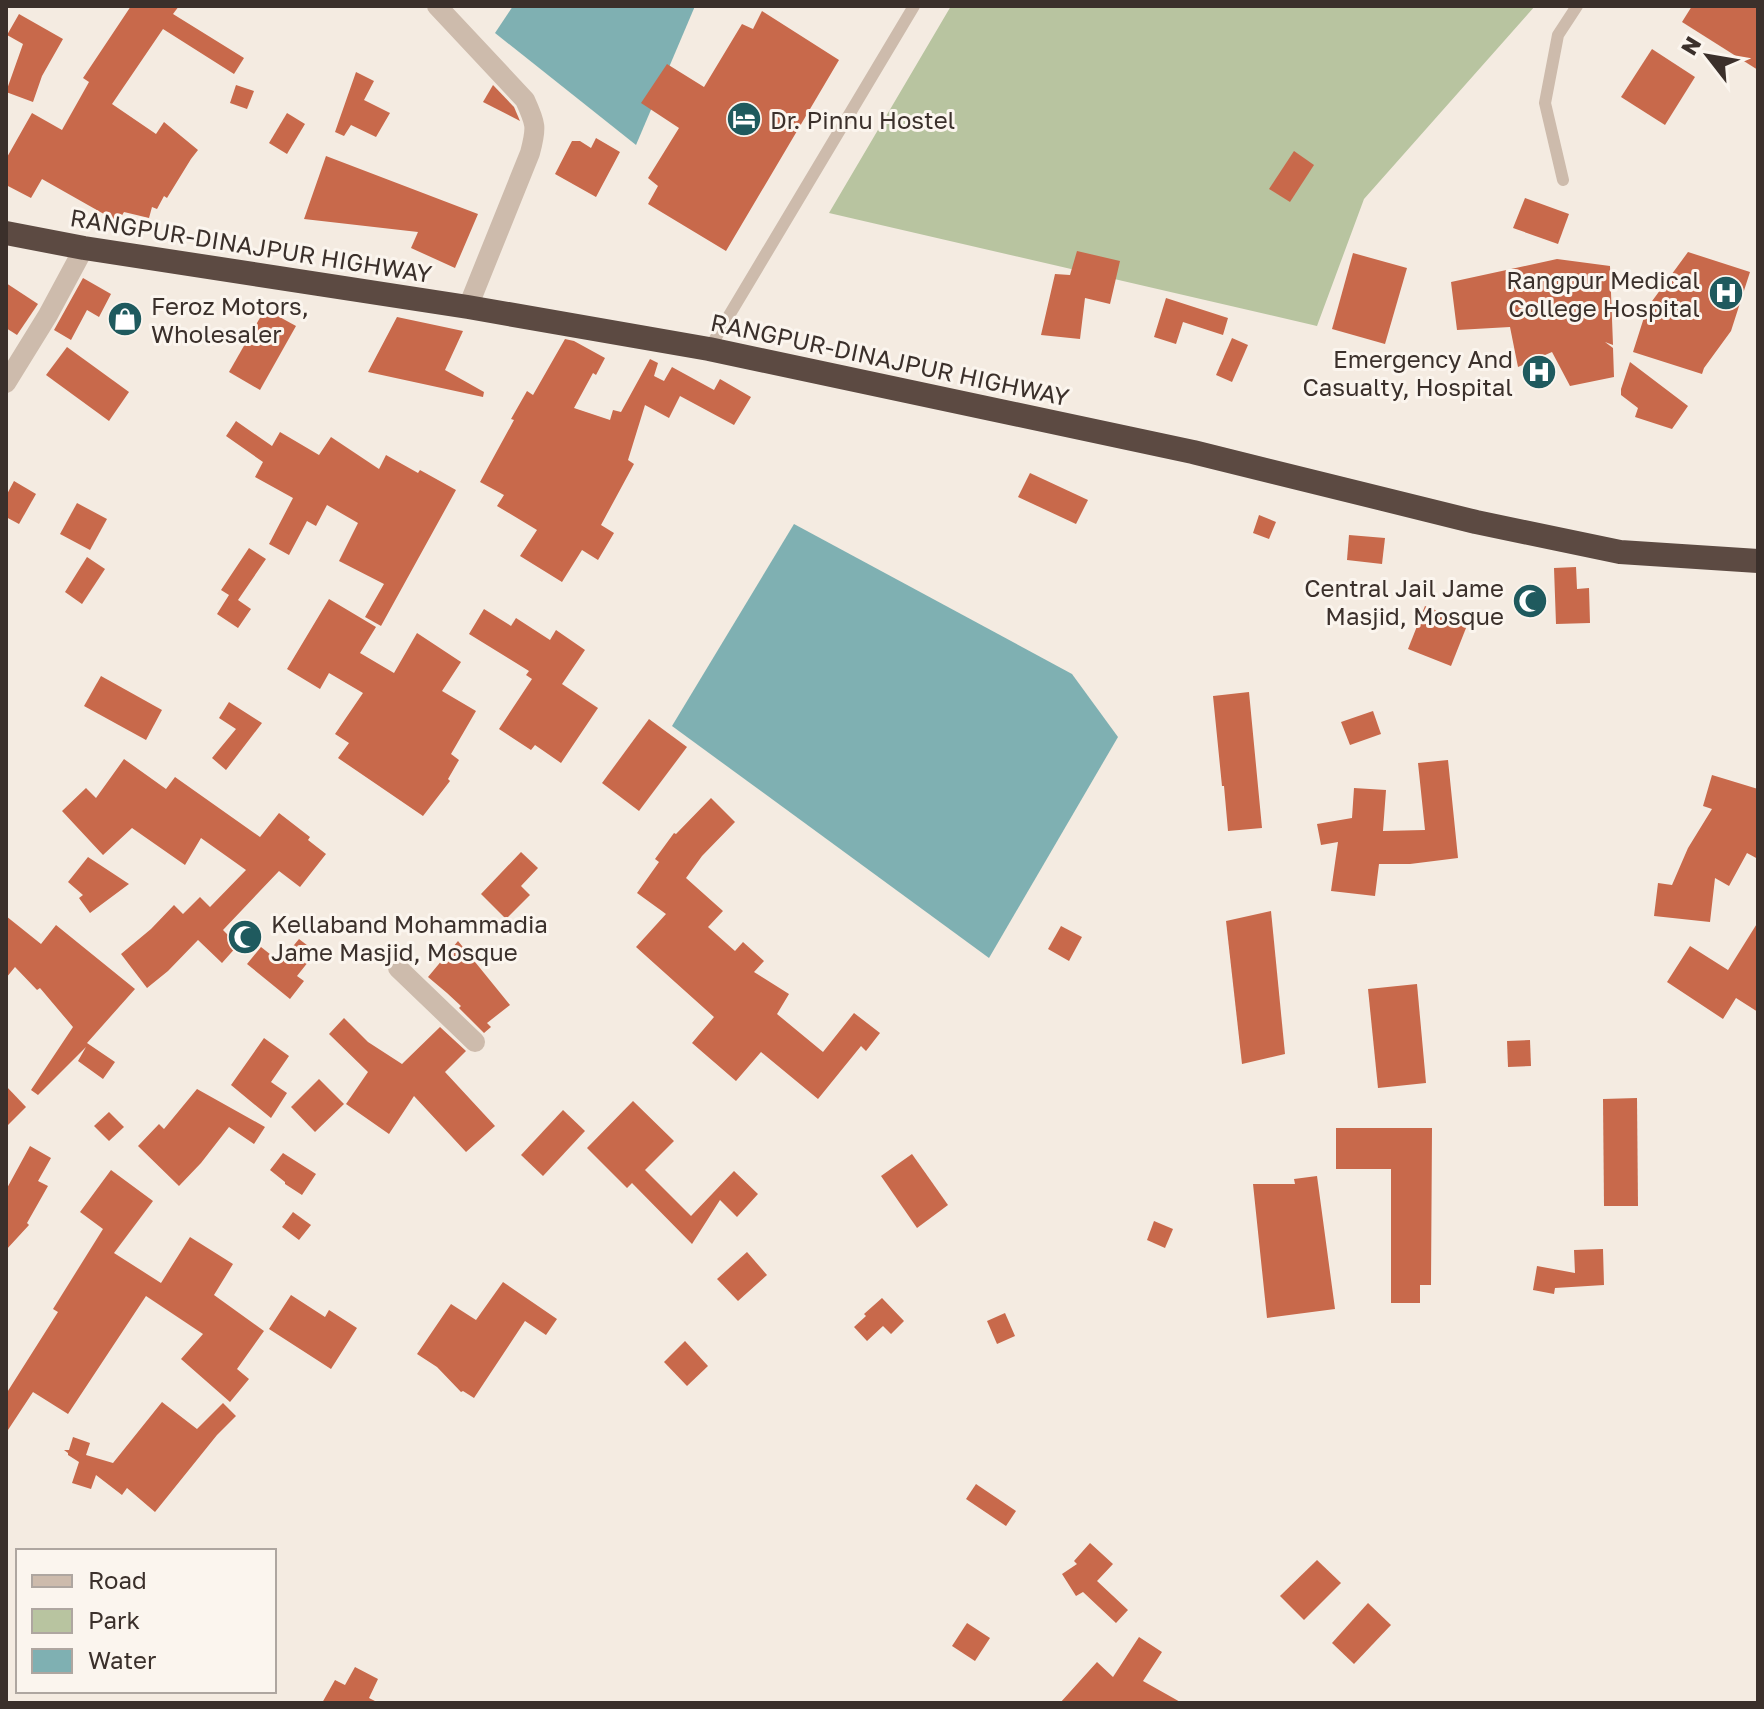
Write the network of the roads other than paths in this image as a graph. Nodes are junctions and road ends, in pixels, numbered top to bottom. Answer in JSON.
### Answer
{"nodes":[{"id":1,"x":437,"y":6,"type":"edge"},
{"id":2,"x":914,"y":6,"type":"edge"},
{"id":3,"x":1577,"y":6,"type":"edge"},
{"id":4,"x":1563,"y":180,"type":"dead end"},
{"id":5,"x":6,"y":233,"type":"edge"},
{"id":6,"x":84,"y":248,"type":"junction"},
{"id":7,"x":468,"y":307,"type":"junction"},
{"id":8,"x":709,"y":349,"type":"junction"},
{"id":9,"x":6,"y":383,"type":"edge"},
{"id":10,"x":1758,"y":561,"type":"edge"},
{"id":11,"x":398,"y":968,"type":"dead end"},
{"id":12,"x":475,"y":1042,"type":"dead end"}],
"edges":[{"from":1,"to":7,"type":"street"},
{"from":2,"to":8,"type":"lane"},
{"from":3,"to":4,"type":"lane"},
{"from":5,"to":6,"type":"highway","name":"RANGPUR-DINAJPUR HIGHWAY"},
{"from":6,"to":7,"type":"highway","name":"RANGPUR-DINAJPUR HIGHWAY"},
{"from":6,"to":9,"type":"street"},
{"from":7,"to":8,"type":"highway","name":"RANGPUR-DINAJPUR HIGHWAY"},
{"from":8,"to":10,"type":"highway","name":"RANGPUR-DINAJPUR HIGHWAY"},
{"from":11,"to":12,"type":"street"}]}
